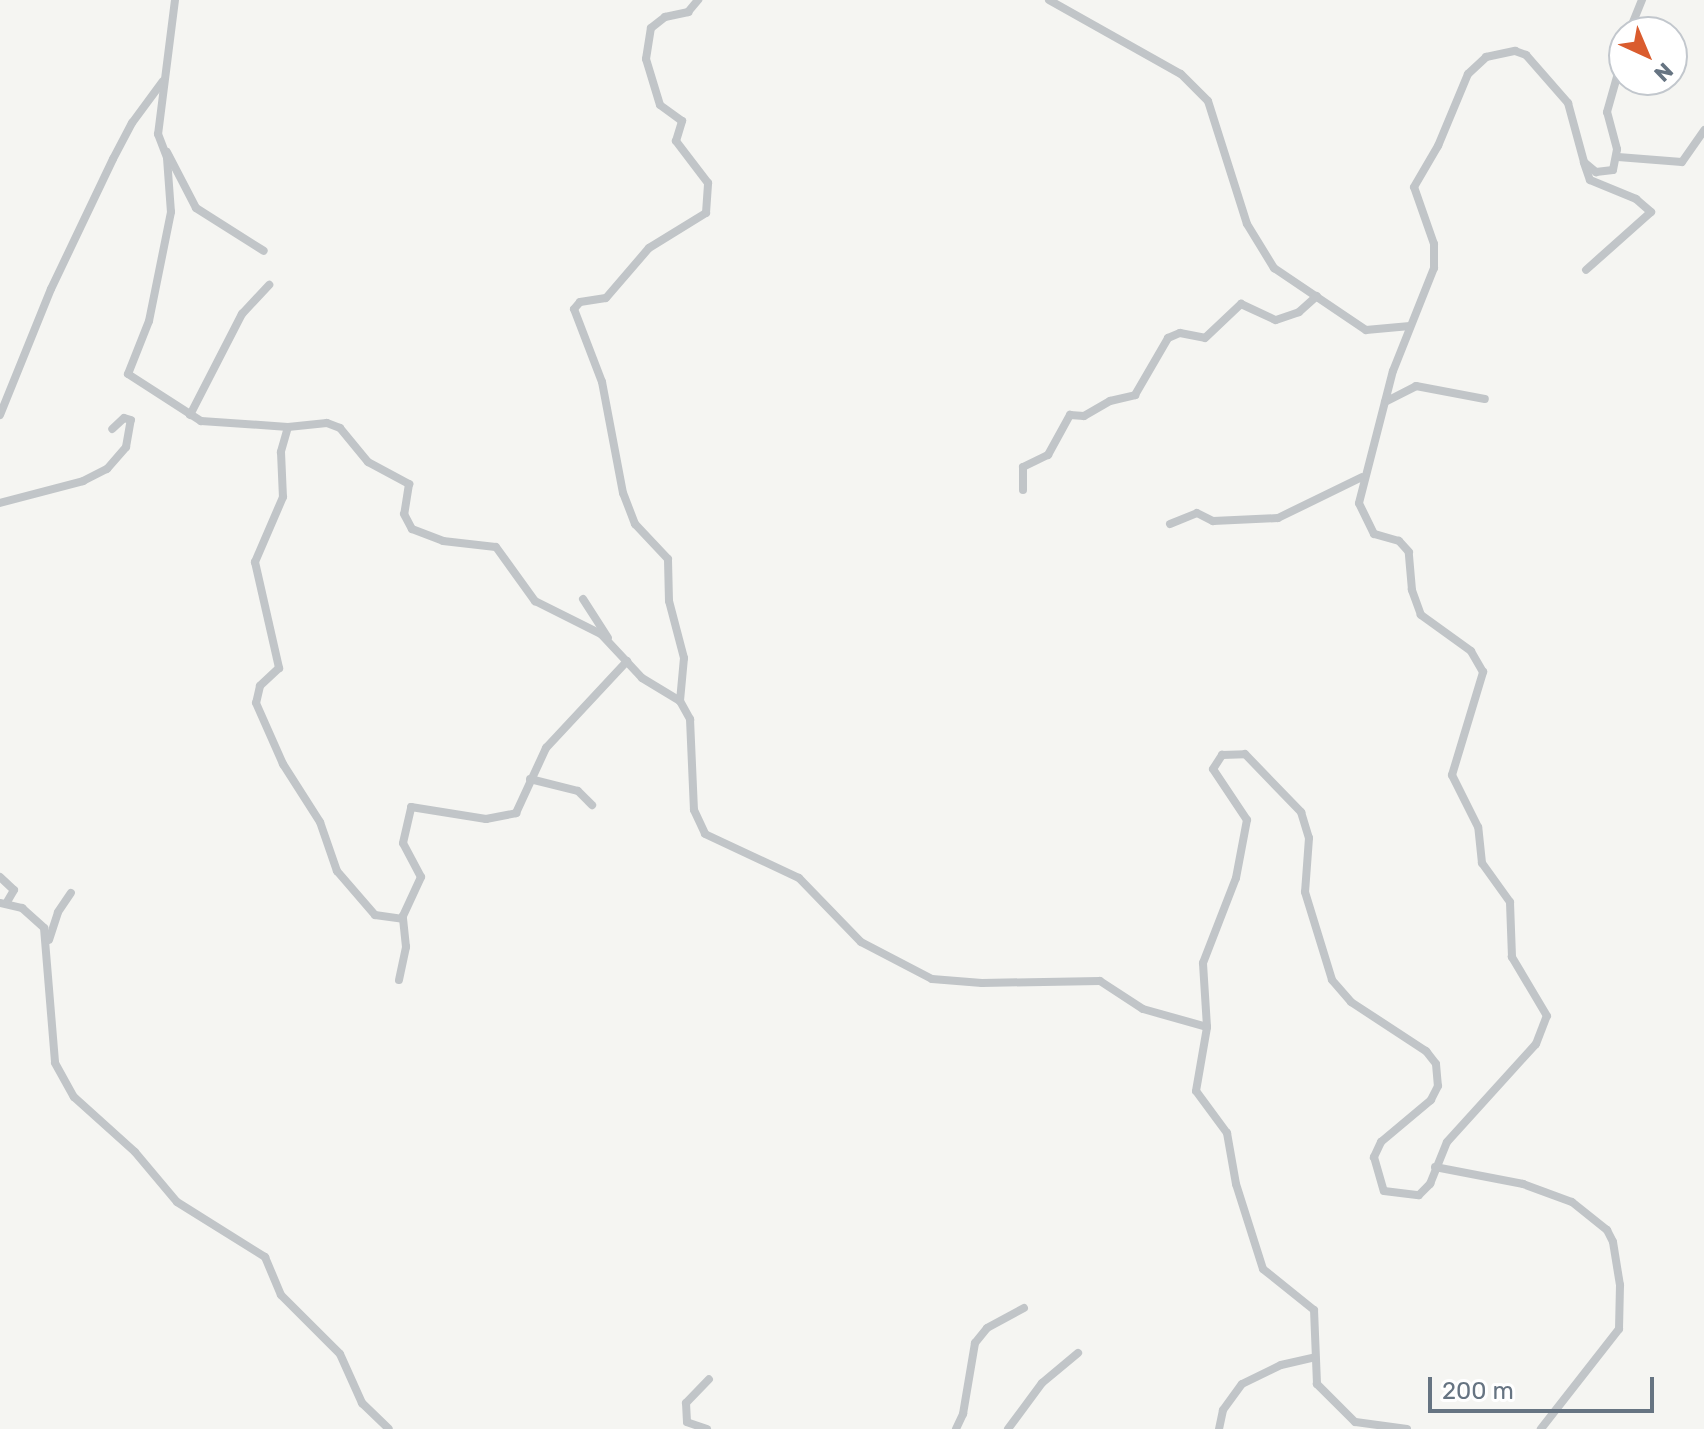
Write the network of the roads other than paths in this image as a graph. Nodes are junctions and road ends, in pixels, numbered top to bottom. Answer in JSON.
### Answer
{"nodes":[{"id":1,"x":175,"y":0,"type":"edge"},
{"id":2,"x":698,"y":0,"type":"edge"},
{"id":3,"x":1049,"y":0,"type":"edge"},
{"id":4,"x":163,"y":81,"type":"junction"},
{"id":5,"x":1613,"y":96,"type":"edge"},
{"id":6,"x":1704,"y":130,"type":"edge"},
{"id":7,"x":159,"y":142,"type":"junction"},
{"id":8,"x":1618,"y":157,"type":"junction"},
{"id":9,"x":1584,"y":162,"type":"junction"},
{"id":10,"x":264,"y":251,"type":"dead end"},
{"id":11,"x":1586,"y":270,"type":"dead end"},
{"id":12,"x":269,"y":285,"type":"dead end"},
{"id":13,"x":1317,"y":296,"type":"junction"},
{"id":14,"x":1410,"y":326,"type":"junction"},
{"id":15,"x":1485,"y":399,"type":"dead end"},
{"id":16,"x":1385,"y":402,"type":"junction"},
{"id":17,"x":0,"y":415,"type":"edge"},
{"id":18,"x":190,"y":415,"type":"junction"},
{"id":19,"x":288,"y":427,"type":"junction"},
{"id":20,"x":112,"y":429,"type":"dead end"},
{"id":21,"x":1362,"y":477,"type":"junction"},
{"id":22,"x":1023,"y":490,"type":"dead end"},
{"id":23,"x":0,"y":503,"type":"edge"},
{"id":24,"x":1170,"y":524,"type":"dead end"},
{"id":25,"x":583,"y":599,"type":"dead end"},
{"id":26,"x":610,"y":643,"type":"junction"},
{"id":27,"x":627,"y":661,"type":"junction"},
{"id":28,"x":680,"y":701,"type":"junction"},
{"id":29,"x":530,"y":779,"type":"junction"},
{"id":30,"x":592,"y":805,"type":"dead end"},
{"id":31,"x":0,"y":877,"type":"edge"},
{"id":32,"x":71,"y":893,"type":"dead end"},
{"id":33,"x":3,"y":903,"type":"edge"},
{"id":34,"x":403,"y":919,"type":"junction"},
{"id":35,"x":49,"y":941,"type":"junction"},
{"id":36,"x":399,"y":980,"type":"dead end"},
{"id":37,"x":1207,"y":1027,"type":"junction"},
{"id":38,"x":1435,"y":1167,"type":"junction"},
{"id":39,"x":1024,"y":1308,"type":"dead end"},
{"id":40,"x":1078,"y":1353,"type":"dead end"},
{"id":41,"x":1312,"y":1358,"type":"junction"},
{"id":42,"x":709,"y":1379,"type":"dead end"},
{"id":43,"x":389,"y":1429,"type":"edge"},
{"id":44,"x":707,"y":1429,"type":"edge"},
{"id":45,"x":956,"y":1429,"type":"edge"},
{"id":46,"x":1008,"y":1429,"type":"edge"},
{"id":47,"x":1219,"y":1429,"type":"edge"},
{"id":48,"x":1407,"y":1429,"type":"edge"},
{"id":49,"x":1541,"y":1429,"type":"edge"}],
"edges":[{"from":1,"to":4,"type":"street"},
{"from":2,"to":28,"type":"street"},
{"from":3,"to":13,"type":"street"},
{"from":4,"to":7,"type":"street"},
{"from":4,"to":17,"type":"street"},
{"from":5,"to":8,"type":"street"},
{"from":6,"to":8,"type":"street"},
{"from":7,"to":10,"type":"street"},
{"from":7,"to":18,"type":"street"},
{"from":8,"to":9,"type":"street"},
{"from":9,"to":11,"type":"street"},
{"from":9,"to":14,"type":"street"},
{"from":12,"to":18,"type":"street"},
{"from":13,"to":14,"type":"street"},
{"from":13,"to":22,"type":"street"},
{"from":14,"to":16,"type":"street"},
{"from":15,"to":16,"type":"street"},
{"from":16,"to":21,"type":"street"},
{"from":18,"to":19,"type":"street"},
{"from":19,"to":26,"type":"street"},
{"from":19,"to":34,"type":"street"},
{"from":20,"to":23,"type":"street"},
{"from":21,"to":24,"type":"street"},
{"from":21,"to":38,"type":"street"},
{"from":25,"to":26,"type":"street"},
{"from":26,"to":27,"type":"street"},
{"from":27,"to":28,"type":"street"},
{"from":27,"to":29,"type":"street"},
{"from":28,"to":37,"type":"street"},
{"from":29,"to":30,"type":"street"},
{"from":29,"to":34,"type":"street"},
{"from":31,"to":33,"type":"street"},
{"from":32,"to":35,"type":"street"},
{"from":33,"to":35,"type":"street"},
{"from":34,"to":36,"type":"street"},
{"from":35,"to":43,"type":"street"},
{"from":37,"to":38,"type":"street"},
{"from":37,"to":41,"type":"street"},
{"from":38,"to":49,"type":"street"},
{"from":39,"to":45,"type":"street"},
{"from":40,"to":46,"type":"street"},
{"from":41,"to":47,"type":"street"},
{"from":41,"to":48,"type":"street"},
{"from":42,"to":44,"type":"street"}]}
